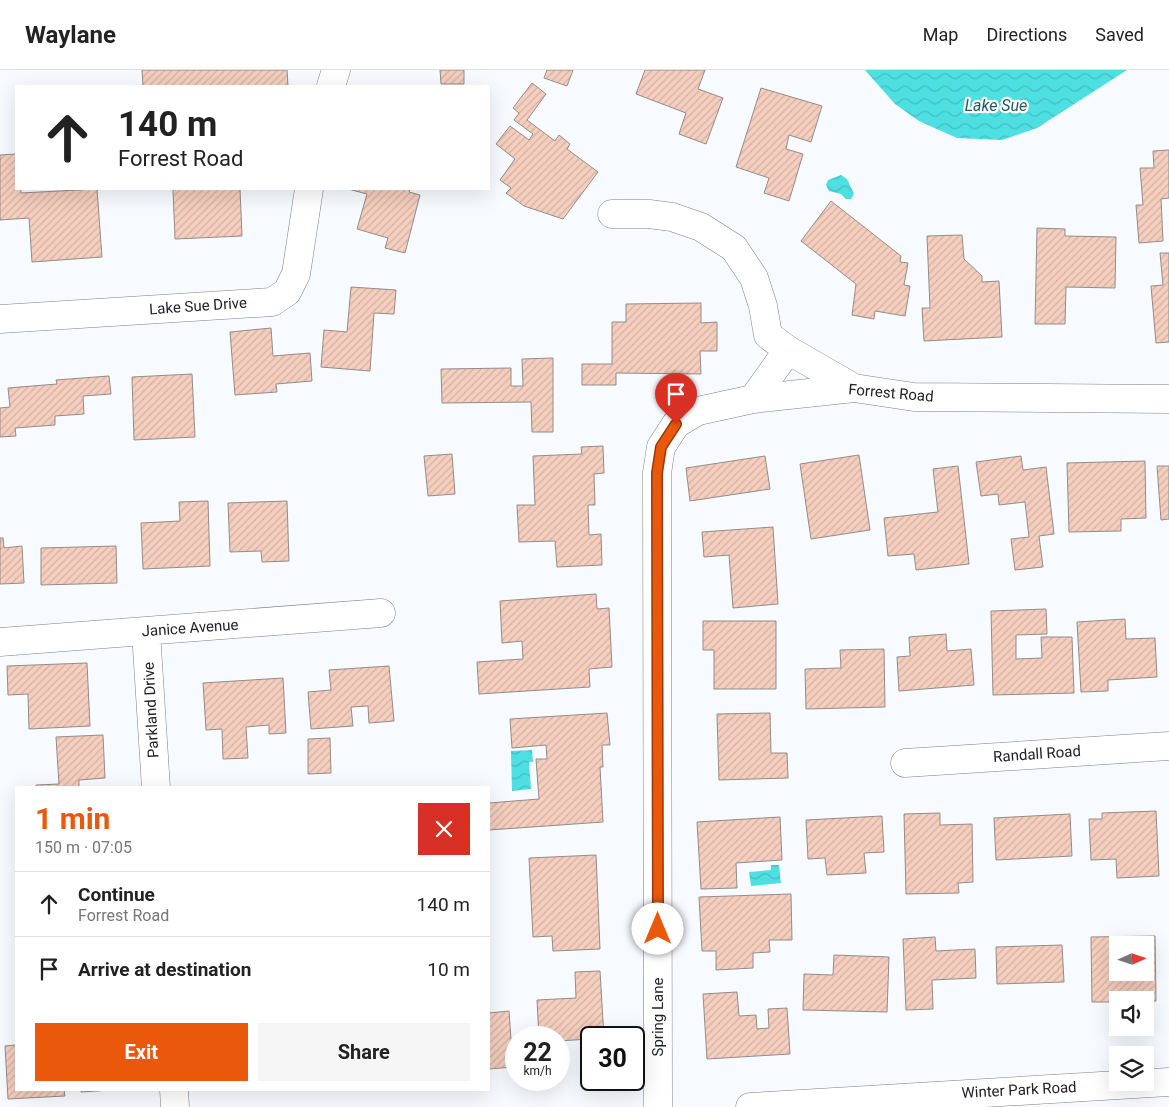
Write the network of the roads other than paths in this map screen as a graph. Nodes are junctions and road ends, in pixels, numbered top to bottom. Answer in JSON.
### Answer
{"nodes":[{"id":1,"x":336,"y":70,"type":"edge"},
{"id":2,"x":331,"y":85,"type":"edge"},
{"id":3,"x":309,"y":190,"type":"edge"},
{"id":4,"x":612,"y":214,"type":"dead end"},
{"id":5,"x":0,"y":319,"type":"edge"},
{"id":6,"x":778,"y":342,"type":"junction"},
{"id":7,"x":854,"y":388,"type":"junction"},
{"id":8,"x":753,"y":399,"type":"junction"},
{"id":9,"x":1169,"y":399,"type":"edge"},
{"id":10,"x":661,"y":447,"type":"joint"},
{"id":11,"x":380,"y":613,"type":"dead end"},
{"id":12,"x":146,"y":632,"type":"junction"},
{"id":13,"x":0,"y":642,"type":"edge"},
{"id":14,"x":1169,"y":746,"type":"edge"},
{"id":15,"x":905,"y":763,"type":"dead end"},
{"id":16,"x":156,"y":786,"type":"edge"},
{"id":17,"x":1169,"y":1082,"type":"edge"},
{"id":18,"x":174,"y":1091,"type":"edge"},
{"id":19,"x":857,"y":1103,"type":"edge"},
{"id":20,"x":175,"y":1107,"type":"edge"},
{"id":21,"x":658,"y":1107,"type":"edge"},
{"id":22,"x":750,"y":1107,"type":"edge"}],
"edges":[{"from":1,"to":2,"type":"street"},
{"from":3,"to":5,"type":"street","name":"Lake Sue Drive"},
{"from":4,"to":6,"type":"street"},
{"from":6,"to":7,"type":"street"},
{"from":6,"to":8,"type":"street"},
{"from":7,"to":8,"type":"street","name":"Forrest Road"},
{"from":7,"to":9,"type":"street","name":"Forrest Road"},
{"from":8,"to":10,"type":"street","name":"Forrest Road"},
{"from":10,"to":21,"type":"street","name":"Spring Lane"},
{"from":11,"to":12,"type":"street","name":"Janice Avenue"},
{"from":12,"to":13,"type":"street","name":"Janice Avenue"},
{"from":12,"to":16,"type":"street","name":"Parkland Drive"},
{"from":14,"to":15,"type":"street","name":"Randall Road"},
{"from":17,"to":19,"type":"street","name":"Winter Park Road"},
{"from":18,"to":20,"type":"street"},
{"from":19,"to":22,"type":"street","name":"Winter Park Road"}]}
